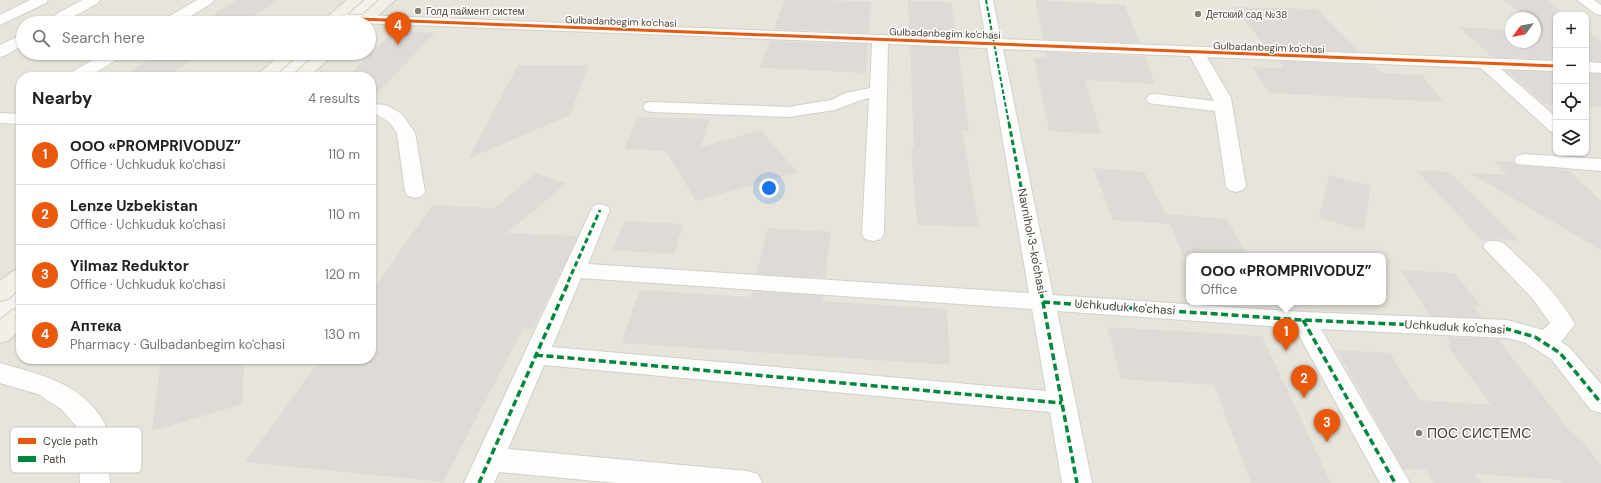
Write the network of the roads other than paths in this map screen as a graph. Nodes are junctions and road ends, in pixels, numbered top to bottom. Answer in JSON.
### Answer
{"nodes":[{"id":1,"x":42,"y":0,"type":"edge"},
{"id":2,"x":93,"y":0,"type":"edge"},
{"id":3,"x":207,"y":0,"type":"edge"},
{"id":4,"x":356,"y":0,"type":"edge"},
{"id":5,"x":388,"y":0,"type":"edge"},
{"id":6,"x":986,"y":0,"type":"edge"},
{"id":7,"x":1584,"y":0,"type":"edge"},
{"id":8,"x":1601,"y":11,"type":"edge"},
{"id":9,"x":64,"y":16,"type":"edge"},
{"id":10,"x":180,"y":16,"type":"edge"},
{"id":11,"x":337,"y":16,"type":"edge"},
{"id":12,"x":369,"y":16,"type":"edge"},
{"id":13,"x":0,"y":21,"type":"edge"},
{"id":14,"x":376,"y":21,"type":"edge"},
{"id":15,"x":880,"y":38,"type":"junction"},
{"id":16,"x":16,"y":43,"type":"edge"},
{"id":17,"x":994,"y":43,"type":"junction"},
{"id":18,"x":0,"y":52,"type":"edge"},
{"id":19,"x":1196,"y":52,"type":"junction"},
{"id":20,"x":105,"y":60,"type":"edge"},
{"id":21,"x":284,"y":60,"type":"edge"},
{"id":22,"x":318,"y":60,"type":"edge"},
{"id":23,"x":1485,"y":63,"type":"junction"},
{"id":24,"x":1553,"y":66,"type":"edge"},
{"id":25,"x":1589,"y":67,"type":"edge"},
{"id":26,"x":1601,"y":68,"type":"edge"},
{"id":27,"x":85,"y":72,"type":"edge"},
{"id":28,"x":269,"y":72,"type":"edge"},
{"id":29,"x":305,"y":72,"type":"edge"},
{"id":30,"x":878,"y":93,"type":"junction"},
{"id":31,"x":1155,"y":99,"type":"dead end"},
{"id":32,"x":652,"y":107,"type":"dead end"},
{"id":33,"x":1223,"y":107,"type":"junction"},
{"id":34,"x":376,"y":109,"type":"edge"},
{"id":35,"x":1553,"y":124,"type":"edge"},
{"id":36,"x":1524,"y":160,"type":"dead end"},
{"id":37,"x":1596,"y":162,"type":"edge"},
{"id":38,"x":1236,"y":186,"type":"dead end"},
{"id":39,"x":415,"y":192,"type":"dead end"},
{"id":40,"x":600,"y":210,"type":"dead end"},
{"id":41,"x":873,"y":234,"type":"dead end"},
{"id":42,"x":1494,"y":247,"type":"dead end"},
{"id":43,"x":574,"y":270,"type":"junction"},
{"id":44,"x":16,"y":280,"type":"edge"},
{"id":45,"x":0,"y":293,"type":"edge"},
{"id":46,"x":1043,"y":302,"type":"junction"},
{"id":47,"x":16,"y":320,"type":"edge"},
{"id":48,"x":1303,"y":320,"type":"junction"},
{"id":49,"x":0,"y":334,"type":"edge"},
{"id":50,"x":1546,"y":343,"type":"junction"},
{"id":51,"x":536,"y":355,"type":"junction"},
{"id":52,"x":0,"y":373,"type":"edge"},
{"id":53,"x":1062,"y":403,"type":"junction"},
{"id":54,"x":1601,"y":403,"type":"edge"},
{"id":55,"x":91,"y":427,"type":"edge"},
{"id":56,"x":484,"y":471,"type":"edge"},
{"id":57,"x":95,"y":473,"type":"edge"},
{"id":58,"x":96,"y":483,"type":"edge"},
{"id":59,"x":746,"y":483,"type":"edge"},
{"id":60,"x":1077,"y":483,"type":"edge"},
{"id":61,"x":1395,"y":483,"type":"edge"}],
"edges":[{"from":1,"to":13,"type":"street"},
{"from":2,"to":9,"type":"street"},
{"from":3,"to":10,"type":"street"},
{"from":4,"to":11,"type":"main road"},
{"from":5,"to":12,"type":"main road"},
{"from":6,"to":17,"type":"street","name":"Navnihol 3-ko'chasi"},
{"from":7,"to":8,"type":"street"},
{"from":14,"to":15,"type":"street","name":"Gulbadanbegim ko'chasi"},
{"from":15,"to":17,"type":"street","name":"Gulbadanbegim ko'chasi"},
{"from":15,"to":30,"type":"street"},
{"from":16,"to":18,"type":"street"},
{"from":17,"to":19,"type":"street","name":"Gulbadanbegim ko'chasi"},
{"from":17,"to":46,"type":"street","name":"Navnihol 3-ko'chasi"},
{"from":19,"to":23,"type":"street","name":"Gulbadanbegim ko'chasi"},
{"from":19,"to":33,"type":"street"},
{"from":20,"to":27,"type":"street"},
{"from":21,"to":28,"type":"main road"},
{"from":22,"to":29,"type":"main road"},
{"from":23,"to":24,"type":"street","name":"Gulbadanbegim ko'chasi"},
{"from":23,"to":35,"type":"street"},
{"from":25,"to":26,"type":"street"},
{"from":30,"to":32,"type":"street"},
{"from":30,"to":41,"type":"street"},
{"from":31,"to":33,"type":"street"},
{"from":33,"to":38,"type":"street"},
{"from":34,"to":39,"type":"street"},
{"from":36,"to":37,"type":"street"},
{"from":40,"to":43,"type":"street"},
{"from":42,"to":50,"type":"street"},
{"from":43,"to":46,"type":"street","name":"Uchkuduk ko'chasi"},
{"from":43,"to":51,"type":"street"},
{"from":44,"to":45,"type":"main road"},
{"from":46,"to":48,"type":"street","name":"Uchkuduk ko'chasi"},
{"from":46,"to":53,"type":"street","name":"Navnihol 3-ko'chasi"},
{"from":47,"to":49,"type":"main road"},
{"from":48,"to":50,"type":"street","name":"Uchkuduk ko'chasi"},
{"from":48,"to":61,"type":"street"},
{"from":50,"to":54,"type":"street","name":"Uchkuduk ko'chasi"},
{"from":51,"to":53,"type":"street"},
{"from":51,"to":56,"type":"street"},
{"from":52,"to":55,"type":"street"},
{"from":53,"to":60,"type":"street","name":"Navnihol 3-ko'chasi"},
{"from":56,"to":59,"type":"street"},
{"from":57,"to":58,"type":"street"}]}
